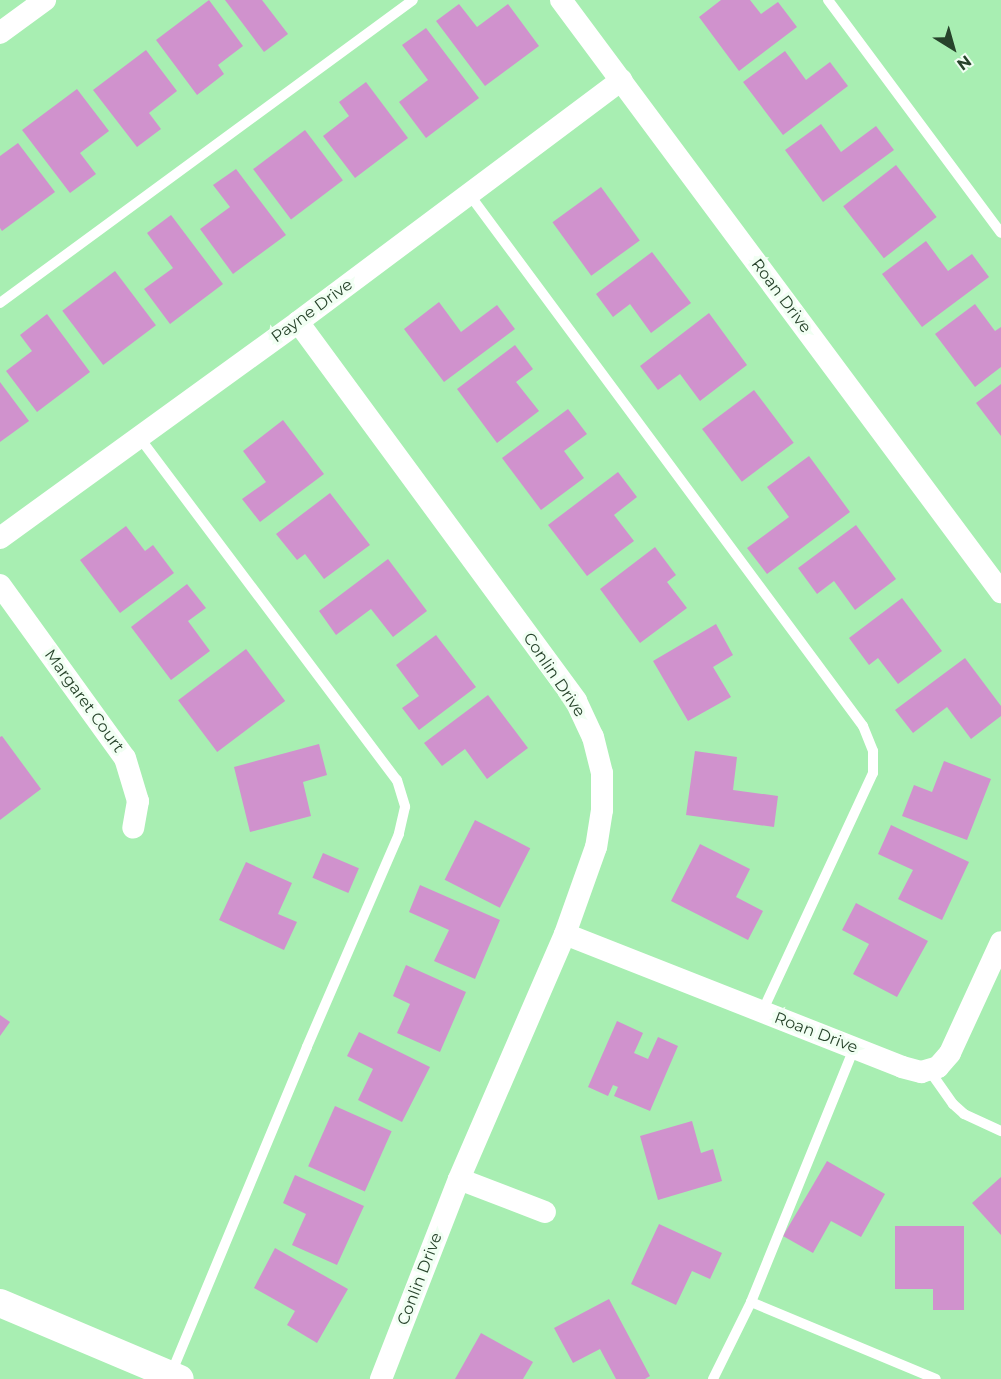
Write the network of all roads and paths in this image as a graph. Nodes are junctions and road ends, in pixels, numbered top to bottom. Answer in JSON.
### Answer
{"nodes":[{"id":1,"x":45,"y":0,"type":"edge"},
{"id":2,"x":413,"y":0,"type":"edge"},
{"id":3,"x":561,"y":0,"type":"edge"},
{"id":4,"x":828,"y":0,"type":"edge"},
{"id":5,"x":0,"y":33,"type":"edge"},
{"id":6,"x":621,"y":80,"type":"junction"},
{"id":7,"x":469,"y":194,"type":"junction"},
{"id":8,"x":1001,"y":233,"type":"edge"},
{"id":9,"x":0,"y":303,"type":"edge"},
{"id":10,"x":298,"y":322,"type":"junction"},
{"id":11,"x":139,"y":437,"type":"junction"},
{"id":12,"x":0,"y":538,"type":"edge"},
{"id":13,"x":0,"y":585,"type":"edge"},
{"id":14,"x":1001,"y":592,"type":"edge"},
{"id":15,"x":133,"y":828,"type":"dead end"},
{"id":16,"x":565,"y":934,"type":"junction"},
{"id":17,"x":1001,"y":942,"type":"edge"},
{"id":18,"x":762,"y":1012,"type":"junction"},
{"id":19,"x":854,"y":1048,"type":"junction"},
{"id":20,"x":929,"y":1070,"type":"junction"},
{"id":21,"x":1001,"y":1131,"type":"edge"},
{"id":22,"x":459,"y":1179,"type":"junction"},
{"id":23,"x":544,"y":1212,"type":"dead end"},
{"id":24,"x":751,"y":1302,"type":"junction"},
{"id":25,"x":0,"y":1303,"type":"edge"},
{"id":26,"x":175,"y":1377,"type":"edge"},
{"id":27,"x":381,"y":1379,"type":"edge"},
{"id":28,"x":713,"y":1379,"type":"edge"},
{"id":29,"x":936,"y":1379,"type":"edge"}],
"edges":[{"from":1,"to":5,"type":"street"},
{"from":2,"to":9,"type":"lane"},
{"from":3,"to":6,"type":"street","name":"Roan Drive"},
{"from":4,"to":8,"type":"lane"},
{"from":6,"to":7,"type":"street","name":"Payne Drive"},
{"from":6,"to":14,"type":"street","name":"Roan Drive"},
{"from":7,"to":10,"type":"street","name":"Payne Drive"},
{"from":7,"to":18,"type":"lane"},
{"from":10,"to":11,"type":"street","name":"Payne Drive"},
{"from":10,"to":16,"type":"street","name":"Conlin Drive"},
{"from":11,"to":12,"type":"street","name":"Payne Drive"},
{"from":11,"to":26,"type":"lane"},
{"from":13,"to":15,"type":"street","name":"Margaret Court"},
{"from":16,"to":18,"type":"street","name":"Roan Drive"},
{"from":16,"to":22,"type":"street","name":"Conlin Drive"},
{"from":17,"to":20,"type":"street"},
{"from":18,"to":19,"type":"street","name":"Roan Drive"},
{"from":19,"to":20,"type":"street","name":"Roan Drive"},
{"from":19,"to":24,"type":"lane"},
{"from":20,"to":21,"type":"lane"},
{"from":22,"to":23,"type":"street"},
{"from":22,"to":27,"type":"street","name":"Conlin Drive"},
{"from":24,"to":28,"type":"lane"},
{"from":24,"to":29,"type":"lane"},
{"from":25,"to":26,"type":"street"}]}
